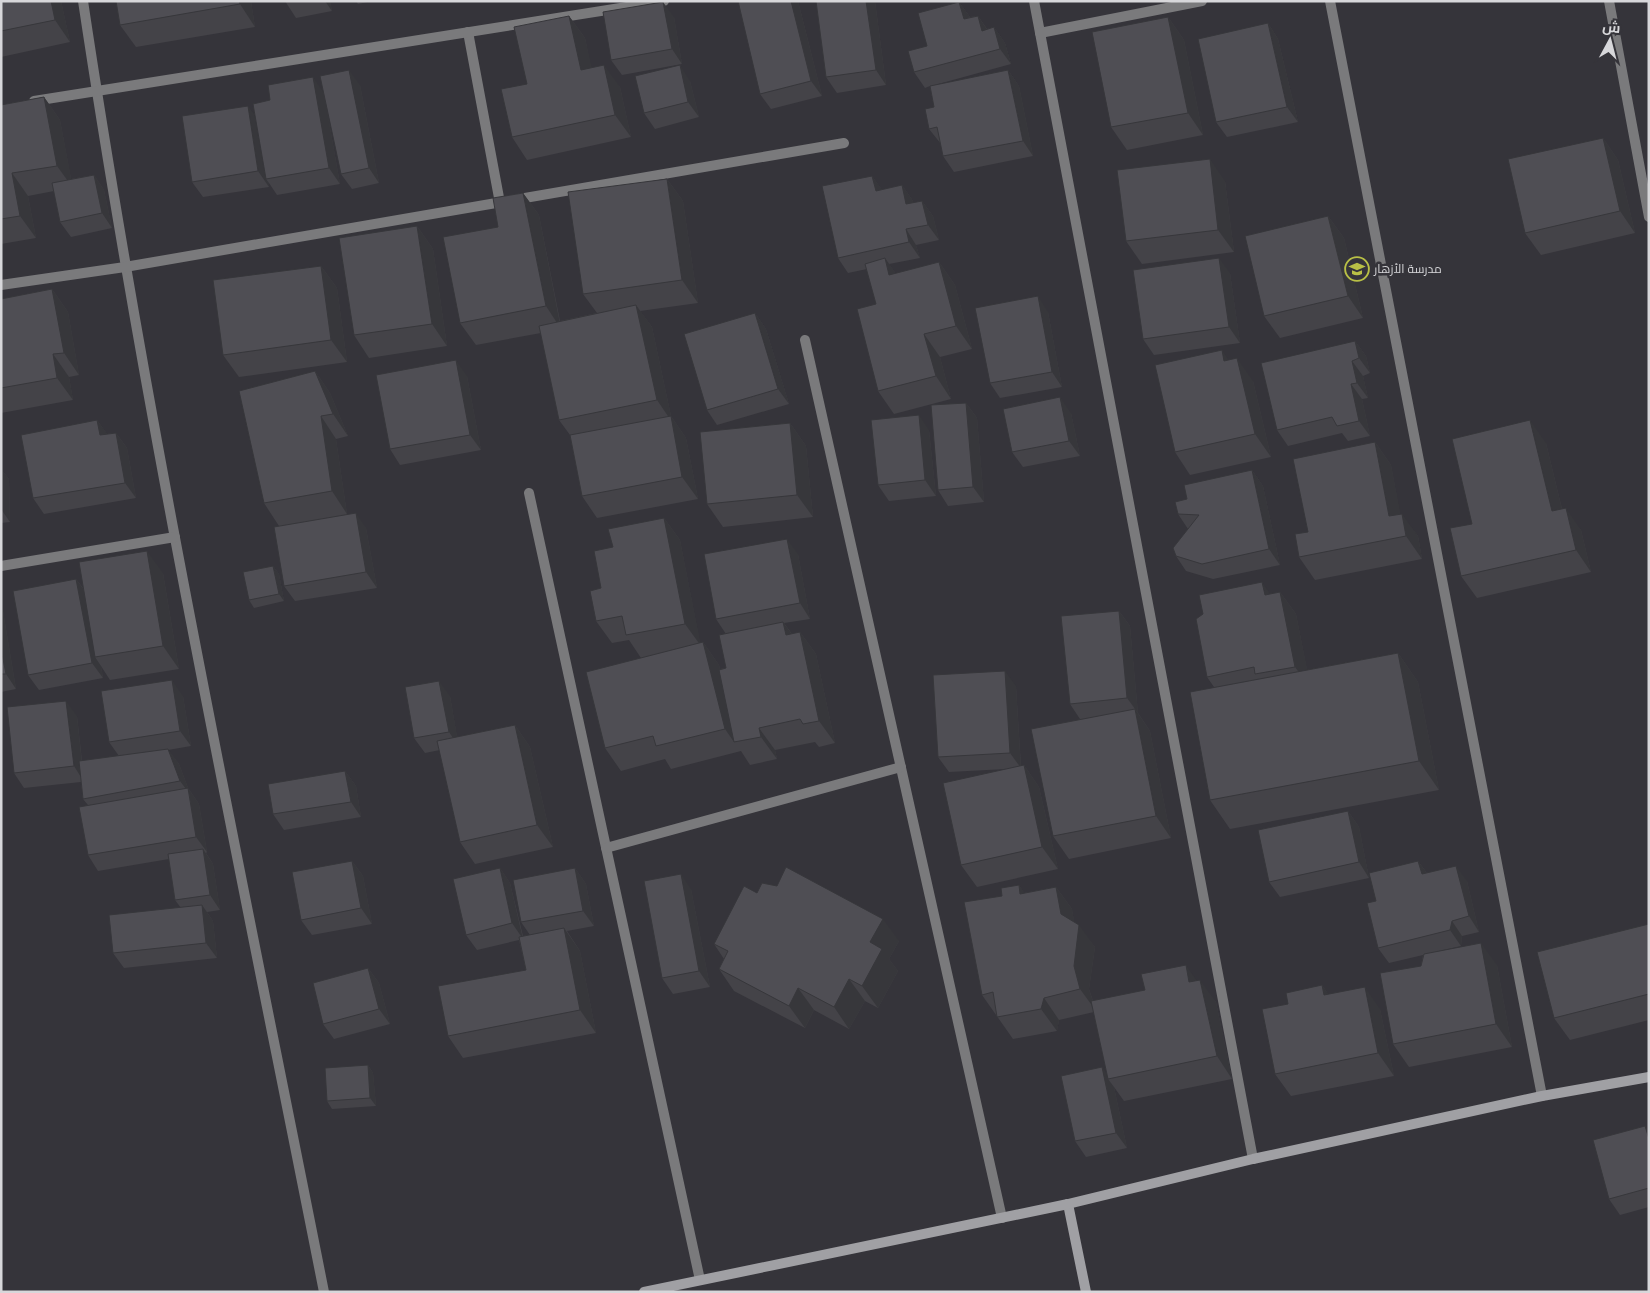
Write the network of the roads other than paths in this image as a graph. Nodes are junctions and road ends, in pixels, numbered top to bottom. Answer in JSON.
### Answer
{"nodes":[{"id":1,"x":83,"y":1,"type":"edge"},
{"id":2,"x":664,"y":1,"type":"edge"},
{"id":3,"x":1034,"y":1,"type":"edge"},
{"id":4,"x":1202,"y":1,"type":"edge"},
{"id":5,"x":1330,"y":1,"type":"edge"},
{"id":6,"x":1609,"y":1,"type":"edge"},
{"id":7,"x":468,"y":32,"type":"junction"},
{"id":8,"x":1040,"y":33,"type":"junction"},
{"id":9,"x":97,"y":91,"type":"junction"},
{"id":10,"x":20,"y":104,"type":"edge"},
{"id":11,"x":844,"y":143,"type":"dead end"},
{"id":12,"x":500,"y":203,"type":"junction"},
{"id":13,"x":1649,"y":217,"type":"edge"},
{"id":14,"x":125,"y":267,"type":"junction"},
{"id":15,"x":1,"y":285,"type":"edge"},
{"id":16,"x":805,"y":340,"type":"dead end"},
{"id":17,"x":529,"y":493,"type":"dead end"},
{"id":18,"x":175,"y":538,"type":"junction"},
{"id":19,"x":1,"y":566,"type":"edge"},
{"id":20,"x":901,"y":767,"type":"junction"},
{"id":21,"x":606,"y":848,"type":"junction"},
{"id":22,"x":1649,"y":1077,"type":"edge"},
{"id":23,"x":1542,"y":1096,"type":"junction"},
{"id":24,"x":1253,"y":1159,"type":"junction"},
{"id":25,"x":1068,"y":1204,"type":"junction"},
{"id":26,"x":1002,"y":1218,"type":"junction"},
{"id":27,"x":700,"y":1280,"type":"junction"},
{"id":28,"x":324,"y":1292,"type":"edge"},
{"id":29,"x":644,"y":1292,"type":"edge"},
{"id":30,"x":1086,"y":1292,"type":"edge"}],
"edges":[{"from":1,"to":9,"type":"street"},
{"from":2,"to":7,"type":"street"},
{"from":3,"to":8,"type":"street"},
{"from":4,"to":8,"type":"street"},
{"from":5,"to":23,"type":"street"},
{"from":6,"to":13,"type":"street"},
{"from":7,"to":9,"type":"street"},
{"from":7,"to":12,"type":"street"},
{"from":8,"to":24,"type":"street"},
{"from":9,"to":10,"type":"street"},
{"from":9,"to":14,"type":"street"},
{"from":11,"to":12,"type":"street"},
{"from":12,"to":14,"type":"street"},
{"from":14,"to":15,"type":"street"},
{"from":14,"to":18,"type":"street"},
{"from":16,"to":20,"type":"street"},
{"from":17,"to":21,"type":"street"},
{"from":18,"to":19,"type":"street"},
{"from":18,"to":28,"type":"street"},
{"from":20,"to":21,"type":"street"},
{"from":20,"to":26,"type":"street"},
{"from":21,"to":27,"type":"street"},
{"from":22,"to":23,"type":"street"},
{"from":23,"to":24,"type":"street"},
{"from":24,"to":25,"type":"street"},
{"from":25,"to":26,"type":"street"},
{"from":25,"to":30,"type":"street"},
{"from":26,"to":27,"type":"street"},
{"from":27,"to":29,"type":"street"}]}
